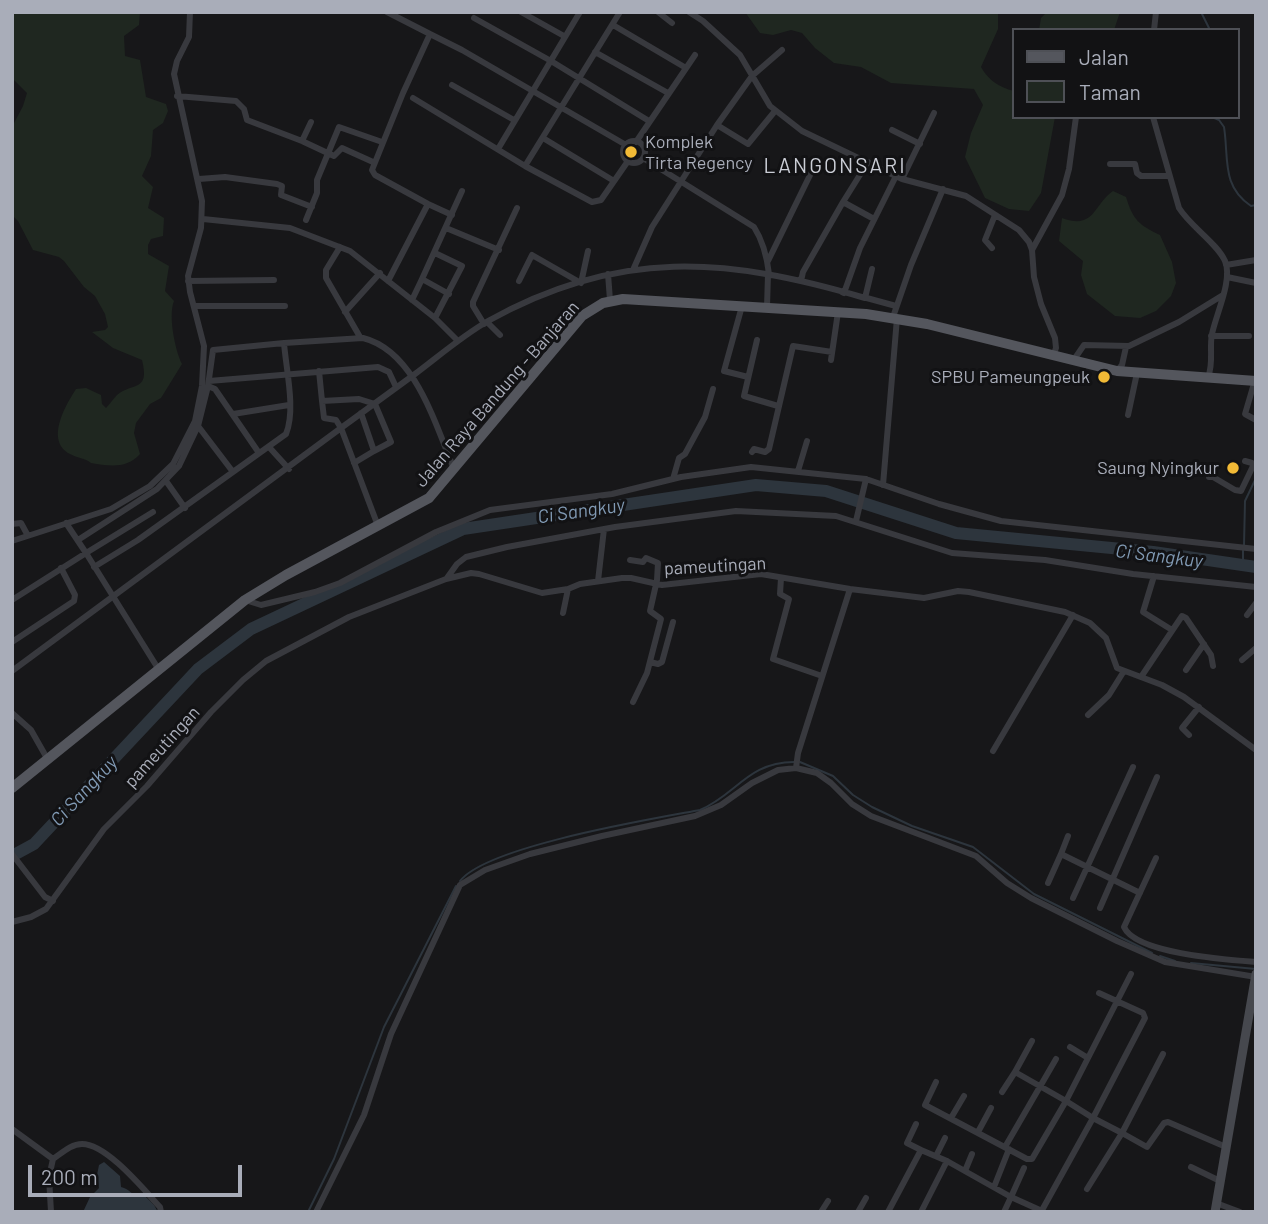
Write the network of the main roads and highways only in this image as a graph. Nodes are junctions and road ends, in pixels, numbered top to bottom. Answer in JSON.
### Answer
{"nodes":[{"id":1,"x":1255,"y":380,"type":"edge"},
{"id":2,"x":12,"y":788,"type":"edge"}],
"edges":[{"from":1,"to":2,"type":"main road","name":"Jalan Raya Bandung - Banjaran"}]}
